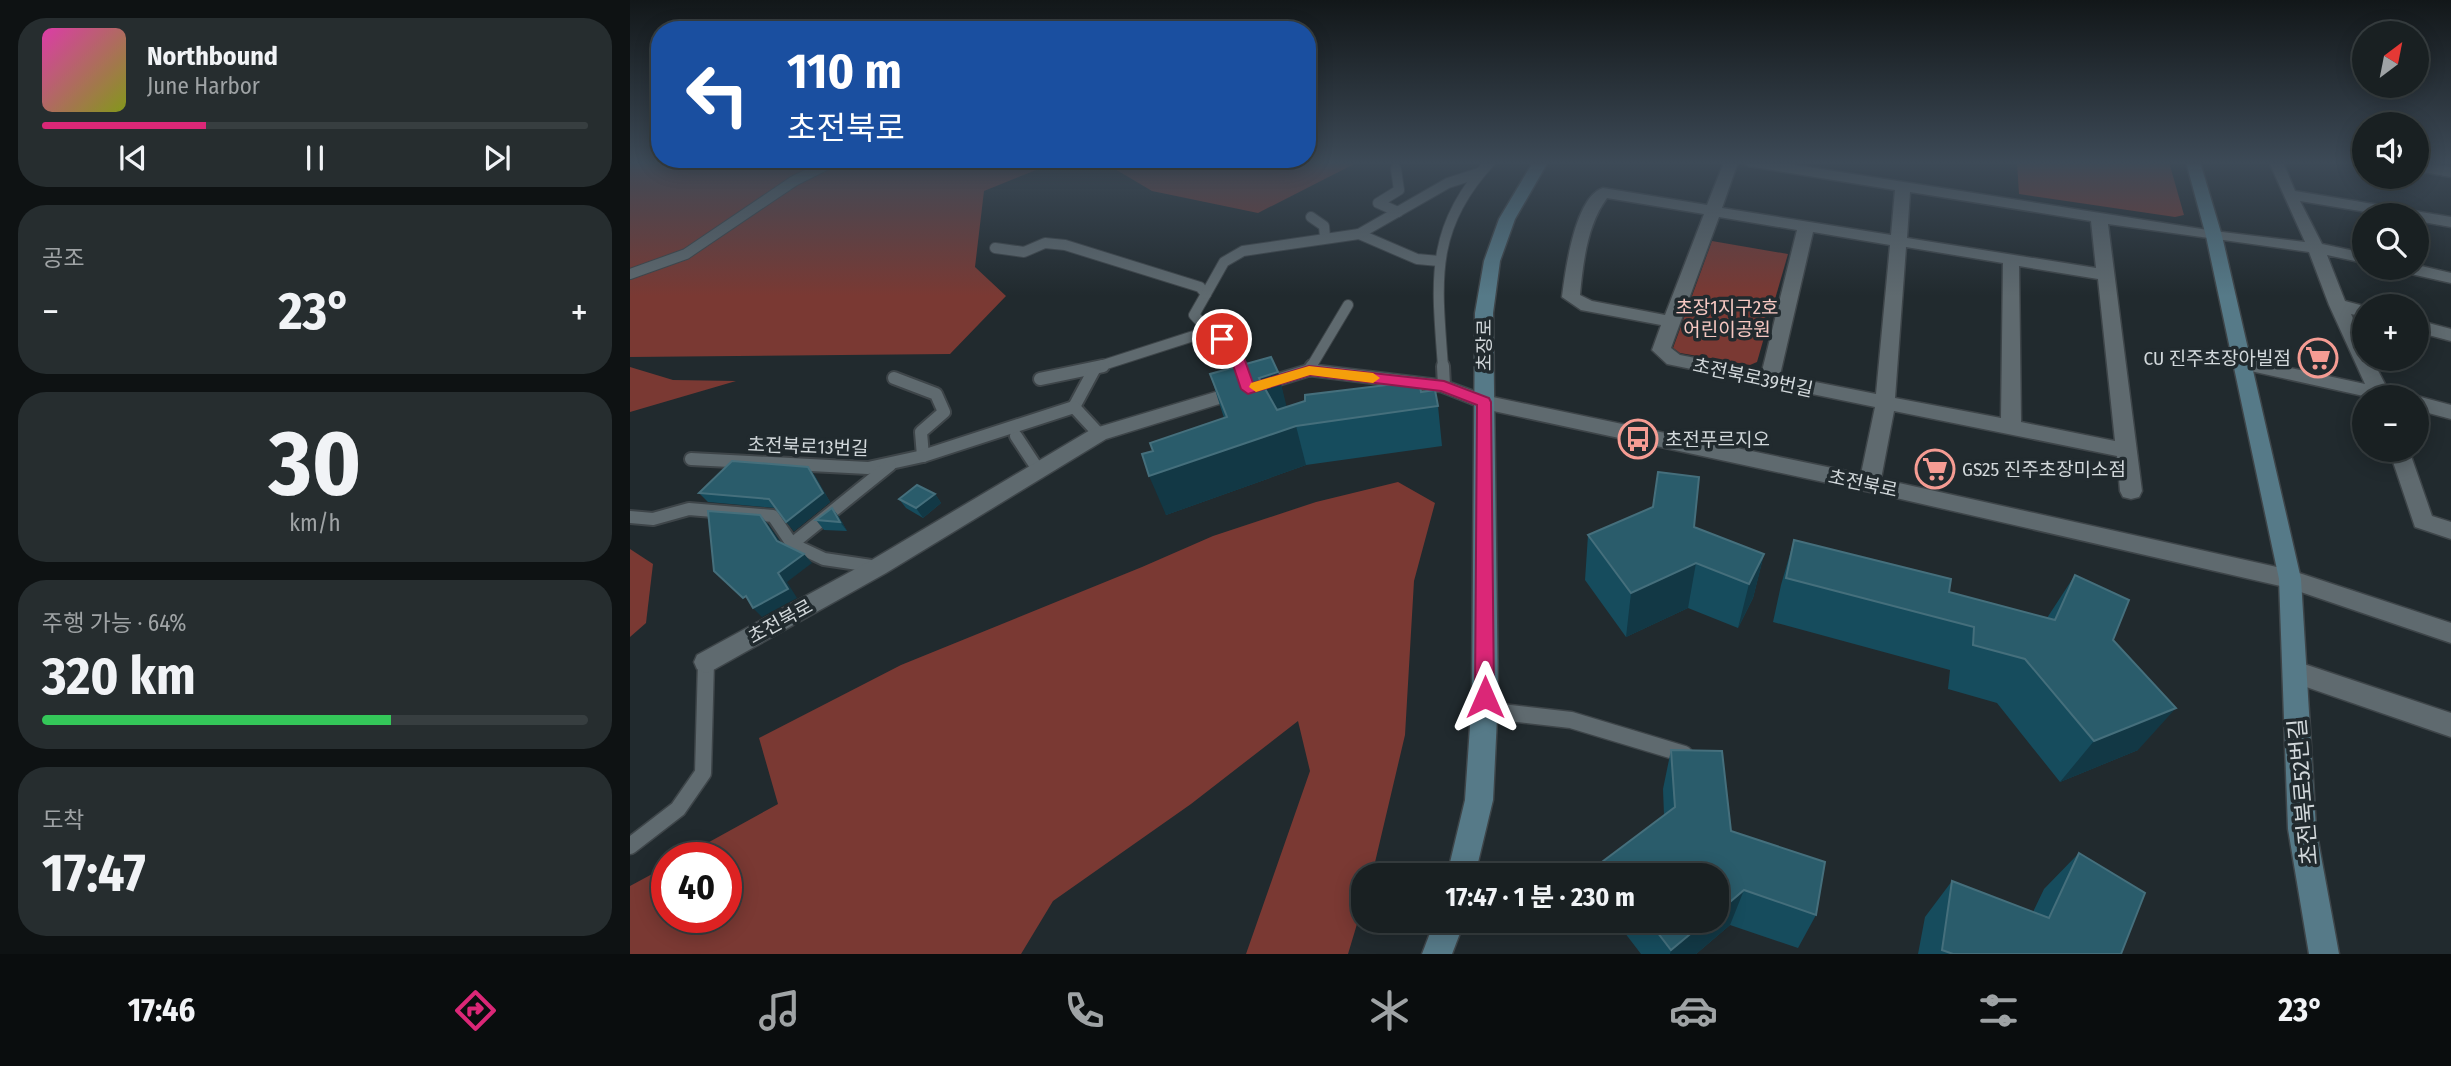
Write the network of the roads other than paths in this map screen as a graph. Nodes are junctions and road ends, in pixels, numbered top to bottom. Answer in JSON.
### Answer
{"nodes":[{"id":1,"x":758,"y":207,"type":"edge"},
{"id":2,"x":1387,"y":207,"type":"edge"},
{"id":3,"x":1407,"y":207,"type":"edge"},
{"id":4,"x":1459,"y":207,"type":"edge"},
{"id":5,"x":1514,"y":207,"type":"edge"},
{"id":6,"x":1593,"y":207,"type":"edge"},
{"id":7,"x":1681,"y":207,"type":"edge"},
{"id":8,"x":1714,"y":207,"type":"edge"},
{"id":9,"x":1901,"y":207,"type":"edge"},
{"id":10,"x":2026,"y":207,"type":"edge"},
{"id":11,"x":2206,"y":207,"type":"edge"},
{"id":12,"x":2294,"y":207,"type":"edge"},
{"id":13,"x":2333,"y":207,"type":"edge"},
{"id":14,"x":2352,"y":209,"type":"edge"},
{"id":15,"x":1398,"y":212,"type":"junction"},
{"id":16,"x":1712,"y":212,"type":"junction"},
{"id":17,"x":1311,"y":217,"type":"dead end"},
{"id":18,"x":2099,"y":218,"type":"junction"},
{"id":19,"x":2429,"y":218,"type":"edge"},
{"id":20,"x":2451,"y":222,"type":"edge"},
{"id":21,"x":1806,"y":227,"type":"junction"},
{"id":22,"x":1359,"y":234,"type":"junction"},
{"id":23,"x":2214,"y":236,"type":"junction"},
{"id":24,"x":1325,"y":237,"type":"junction"},
{"id":25,"x":1897,"y":243,"type":"junction"},
{"id":26,"x":995,"y":248,"type":"dead end"},
{"id":27,"x":2316,"y":248,"type":"junction"},
{"id":28,"x":2352,"y":256,"type":"edge"},
{"id":29,"x":1440,"y":261,"type":"junction"},
{"id":30,"x":2011,"y":261,"type":"junction"},
{"id":31,"x":2429,"y":273,"type":"edge"},
{"id":32,"x":630,"y":274,"type":"edge"},
{"id":33,"x":2105,"y":275,"type":"junction"},
{"id":34,"x":2451,"y":278,"type":"edge"},
{"id":35,"x":1206,"y":294,"type":"junction"},
{"id":36,"x":1348,"y":305,"type":"dead end"},
{"id":37,"x":2337,"y":305,"type":"junction"},
{"id":38,"x":2352,"y":309,"type":"edge"},
{"id":39,"x":1670,"y":321,"type":"junction"},
{"id":40,"x":2429,"y":329,"type":"edge"},
{"id":41,"x":1209,"y":331,"type":"junction"},
{"id":42,"x":2451,"y":335,"type":"edge"},
{"id":43,"x":2244,"y":364,"type":"junction"},
{"id":44,"x":1095,"y":368,"type":"junction"},
{"id":45,"x":1309,"y":370,"type":"junction"},
{"id":46,"x":894,"y":378,"type":"dead end"},
{"id":47,"x":1040,"y":379,"type":"dead end"},
{"id":48,"x":1769,"y":380,"type":"junction"},
{"id":49,"x":2380,"y":385,"type":"edge"},
{"id":50,"x":1444,"y":386,"type":"junction"},
{"id":51,"x":2352,"y":388,"type":"edge"},
{"id":52,"x":1248,"y":389,"type":"junction"},
{"id":53,"x":1484,"y":402,"type":"junction"},
{"id":54,"x":1885,"y":404,"type":"junction"},
{"id":55,"x":2429,"y":406,"type":"edge"},
{"id":56,"x":1074,"y":407,"type":"junction"},
{"id":57,"x":2451,"y":412,"type":"edge"},
{"id":58,"x":2011,"y":427,"type":"junction"},
{"id":59,"x":1099,"y":434,"type":"junction"},
{"id":60,"x":1016,"y":436,"type":"dead end"},
{"id":61,"x":2124,"y":450,"type":"junction"},
{"id":62,"x":923,"y":456,"type":"junction"},
{"id":63,"x":691,"y":459,"type":"dead end"},
{"id":64,"x":2403,"y":462,"type":"edge"},
{"id":65,"x":892,"y":463,"type":"junction"},
{"id":66,"x":1040,"y":471,"type":"junction"},
{"id":67,"x":1870,"y":484,"type":"junction"},
{"id":68,"x":2131,"y":491,"type":"dead end"},
{"id":69,"x":630,"y":517,"type":"edge"},
{"id":70,"x":2451,"y":531,"type":"edge"},
{"id":71,"x":792,"y":544,"type":"junction"},
{"id":72,"x":878,"y":567,"type":"junction"},
{"id":73,"x":2290,"y":579,"type":"junction"},
{"id":74,"x":2451,"y":632,"type":"edge"},
{"id":75,"x":706,"y":662,"type":"joint"},
{"id":76,"x":2295,"y":671,"type":"junction"},
{"id":77,"x":1484,"y":710,"type":"junction"},
{"id":78,"x":2451,"y":725,"type":"edge"},
{"id":79,"x":1687,"y":754,"type":"edge"},
{"id":80,"x":630,"y":846,"type":"edge"},
{"id":81,"x":1464,"y":863,"type":"edge"},
{"id":82,"x":1445,"y":933,"type":"edge"},
{"id":83,"x":1437,"y":954,"type":"edge"},
{"id":84,"x":2324,"y":954,"type":"edge"}],
"edges":[{"from":1,"to":32,"type":"lane"},
{"from":2,"to":15,"type":"lane"},
{"from":3,"to":15,"type":"lane"},
{"from":4,"to":29,"type":"lane"},
{"from":5,"to":53,"type":"street","name":"초장로"},
{"from":6,"to":39,"type":"street"},
{"from":7,"to":16,"type":"street"},
{"from":8,"to":16,"type":"street"},
{"from":9,"to":25,"type":"street"},
{"from":10,"to":18,"type":"street"},
{"from":11,"to":23,"type":"street","name":"초전북로52번길"},
{"from":12,"to":27,"type":"street"},
{"from":13,"to":14,"type":"street"},
{"from":15,"to":22,"type":"lane"},
{"from":16,"to":21,"type":"street"},
{"from":16,"to":39,"type":"street"},
{"from":17,"to":24,"type":"lane"},
{"from":18,"to":23,"type":"street"},
{"from":18,"to":33,"type":"street"},
{"from":19,"to":20,"type":"street"},
{"from":21,"to":25,"type":"street"},
{"from":21,"to":48,"type":"street"},
{"from":22,"to":24,"type":"lane"},
{"from":22,"to":29,"type":"lane"},
{"from":23,"to":27,"type":"street"},
{"from":23,"to":43,"type":"street","name":"초전북로52번길"},
{"from":24,"to":35,"type":"lane"},
{"from":25,"to":30,"type":"street"},
{"from":25,"to":54,"type":"street"},
{"from":26,"to":35,"type":"lane"},
{"from":27,"to":28,"type":"street"},
{"from":27,"to":37,"type":"street"},
{"from":29,"to":50,"type":"lane"},
{"from":30,"to":33,"type":"street"},
{"from":30,"to":58,"type":"street"},
{"from":31,"to":34,"type":"street"},
{"from":33,"to":61,"type":"street"},
{"from":35,"to":41,"type":"lane"},
{"from":36,"to":45,"type":"lane"},
{"from":37,"to":38,"type":"street"},
{"from":37,"to":49,"type":"street"},
{"from":39,"to":48,"type":"street","name":"초전북로39번길"},
{"from":40,"to":42,"type":"street"},
{"from":41,"to":44,"type":"lane"},
{"from":41,"to":52,"type":"lane"},
{"from":43,"to":51,"type":"street"},
{"from":43,"to":73,"type":"street","name":"초전북로52번길"},
{"from":44,"to":47,"type":"lane"},
{"from":44,"to":56,"type":"lane"},
{"from":45,"to":50,"type":"street","name":"초전북로"},
{"from":45,"to":52,"type":"street","name":"초전북로"},
{"from":46,"to":62,"type":"lane"},
{"from":48,"to":54,"type":"street","name":"초전북로39번길"},
{"from":50,"to":53,"type":"street","name":"초전북로"},
{"from":52,"to":59,"type":"street","name":"초전북로"},
{"from":53,"to":67,"type":"street","name":"초전북로"},
{"from":53,"to":77,"type":"street","name":"초장로"},
{"from":54,"to":58,"type":"street","name":"초전북로39번길"},
{"from":54,"to":67,"type":"street"},
{"from":55,"to":57,"type":"street"},
{"from":56,"to":59,"type":"lane"},
{"from":56,"to":62,"type":"lane","name":"초전북로13번길"},
{"from":58,"to":61,"type":"street","name":"초전북로39번길"},
{"from":59,"to":66,"type":"street","name":"초전북로"},
{"from":60,"to":66,"type":"lane"},
{"from":61,"to":68,"type":"street"},
{"from":62,"to":65,"type":"lane","name":"초전북로13번길"},
{"from":63,"to":65,"type":"lane","name":"초전북로13번길"},
{"from":64,"to":70,"type":"street"},
{"from":65,"to":71,"type":"lane"},
{"from":66,"to":72,"type":"street","name":"초전북로"},
{"from":67,"to":73,"type":"street","name":"초전북로"},
{"from":69,"to":71,"type":"lane"},
{"from":71,"to":72,"type":"lane"},
{"from":72,"to":75,"type":"street","name":"초전북로"},
{"from":73,"to":74,"type":"street","name":"초전북로"},
{"from":73,"to":76,"type":"street","name":"초전북로52번길"},
{"from":75,"to":80,"type":"lane","name":"초전북로"},
{"from":76,"to":78,"type":"street"},
{"from":76,"to":84,"type":"street","name":"초전북로52번길"},
{"from":77,"to":79,"type":"lane"},
{"from":77,"to":81,"type":"street","name":"초장로"},
{"from":82,"to":83,"type":"street"}]}
